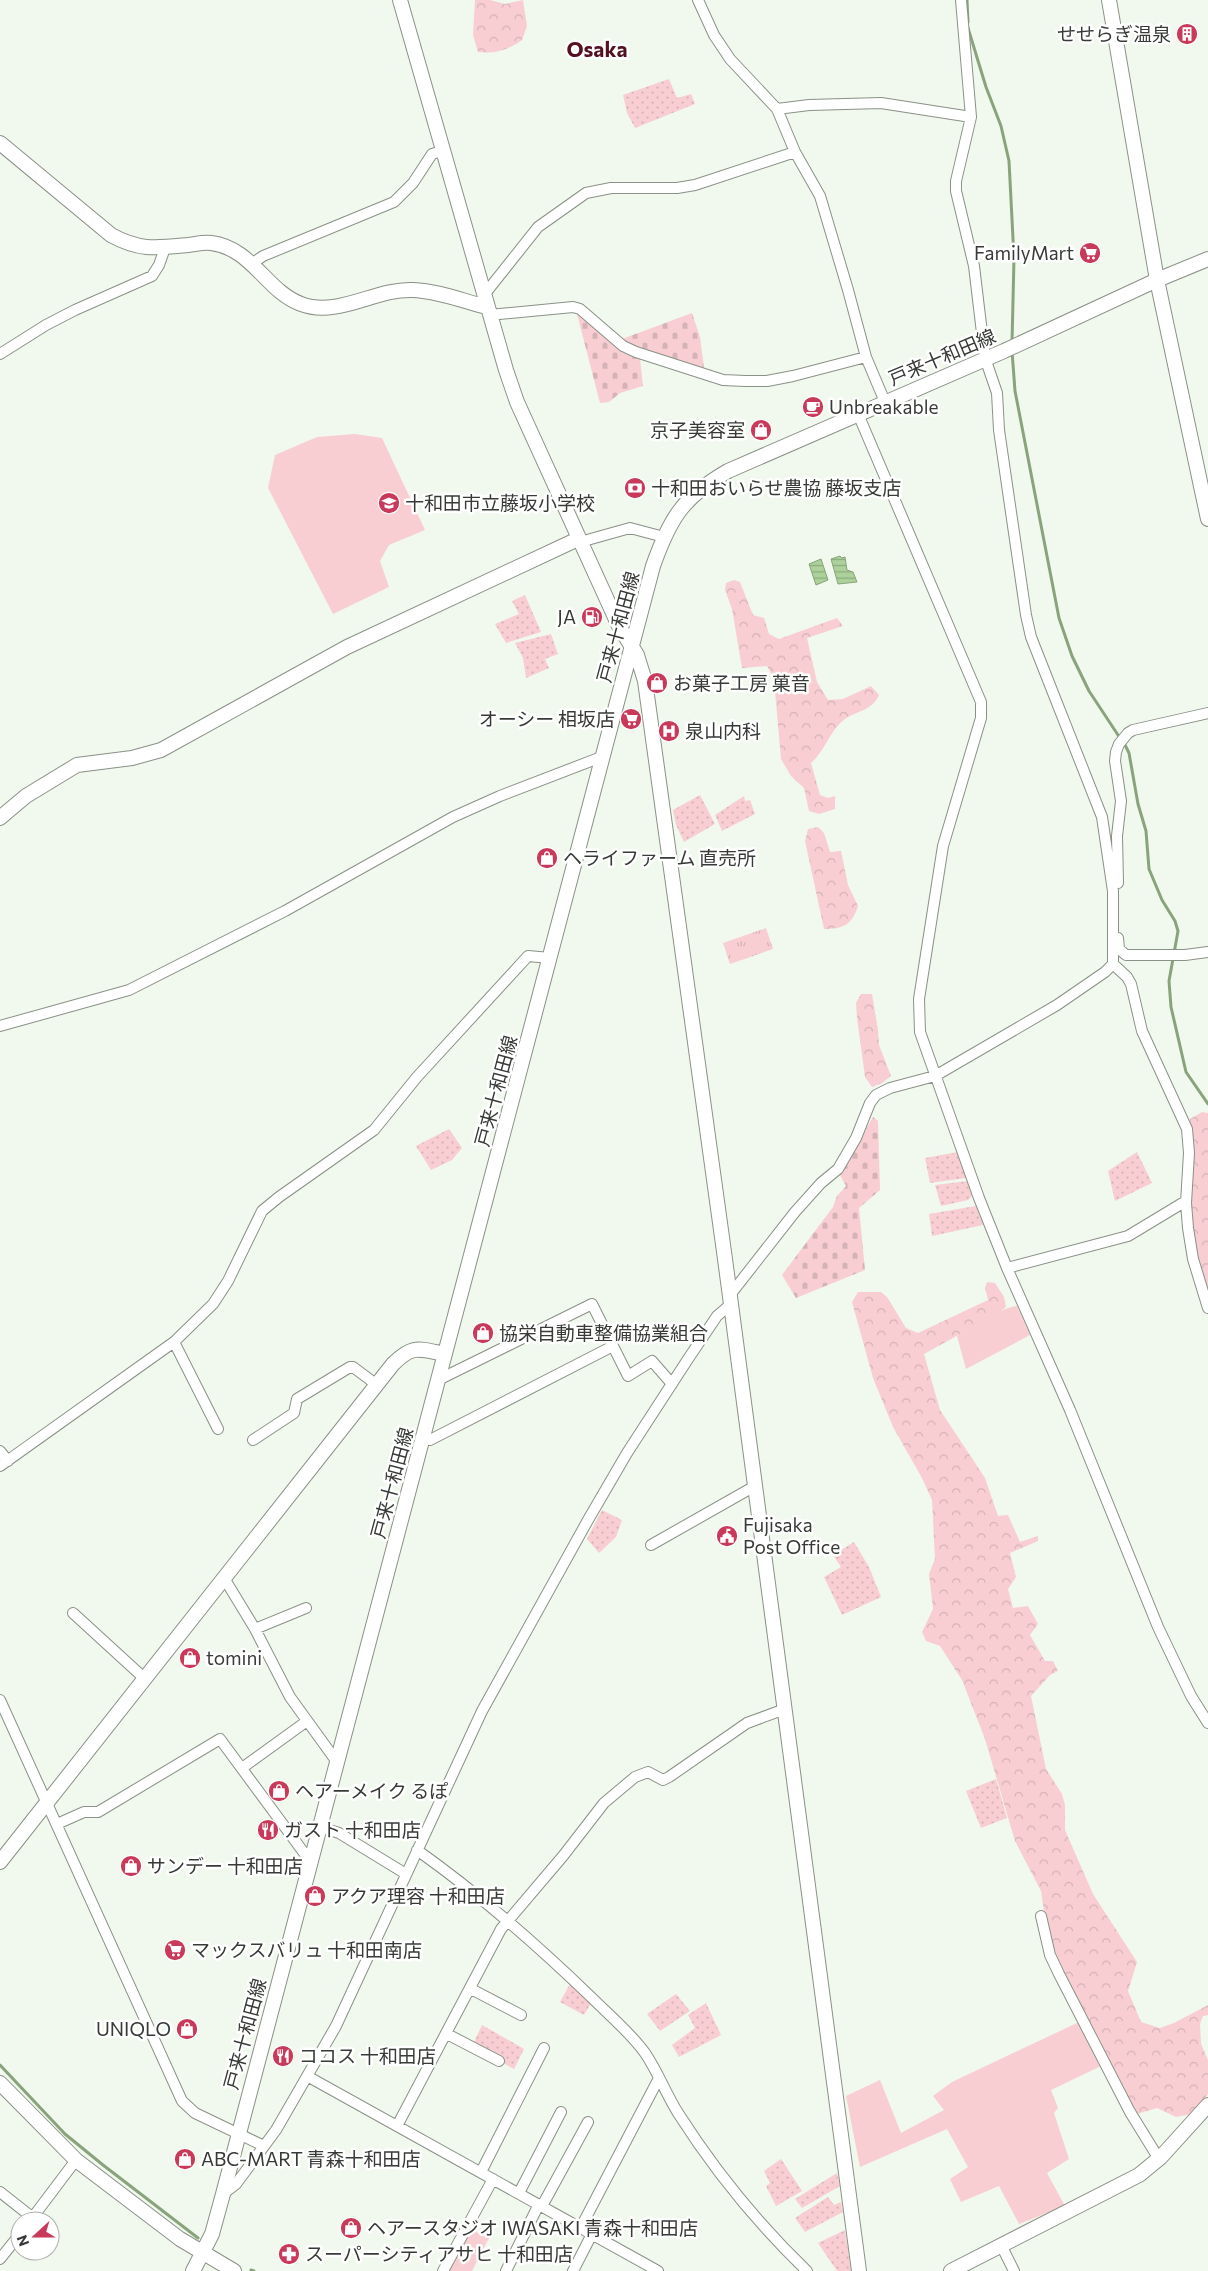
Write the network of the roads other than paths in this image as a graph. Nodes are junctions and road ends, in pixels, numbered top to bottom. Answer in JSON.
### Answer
{"nodes":[{"id":1,"x":400,"y":0,"type":"edge"},
{"id":2,"x":698,"y":0,"type":"edge"},
{"id":3,"x":961,"y":0,"type":"edge"},
{"id":4,"x":1109,"y":0,"type":"edge"},
{"id":5,"x":777,"y":109,"type":"junction"},
{"id":6,"x":971,"y":117,"type":"junction"},
{"id":7,"x":0,"y":143,"type":"edge"},
{"id":8,"x":442,"y":151,"type":"junction"},
{"id":9,"x":795,"y":152,"type":"junction"},
{"id":10,"x":165,"y":248,"type":"junction"},
{"id":11,"x":1208,"y":259,"type":"edge"},
{"id":12,"x":252,"y":263,"type":"junction"},
{"id":13,"x":1157,"y":280,"type":"junction"},
{"id":14,"x":487,"y":306,"type":"junction"},
{"id":15,"x":0,"y":354,"type":"edge"},
{"id":16,"x":866,"y":357,"type":"junction"},
{"id":17,"x":985,"y":358,"type":"junction"},
{"id":18,"x":885,"y":402,"type":"junction"},
{"id":19,"x":858,"y":414,"type":"junction"},
{"id":20,"x":1208,"y":518,"type":"edge"},
{"id":21,"x":664,"y":536,"type":"junction"},
{"id":22,"x":579,"y":541,"type":"junction"},
{"id":23,"x":632,"y":644,"type":"junction"},
{"id":24,"x":1208,"y":713,"type":"edge"},
{"id":25,"x":604,"y":756,"type":"junction"},
{"id":26,"x":0,"y":818,"type":"edge"},
{"id":27,"x":1113,"y":896,"type":"junction"},
{"id":28,"x":1114,"y":926,"type":"junction"},
{"id":29,"x":1208,"y":952,"type":"edge"},
{"id":30,"x":550,"y":958,"type":"junction"},
{"id":31,"x":1113,"y":964,"type":"junction"},
{"id":32,"x":0,"y":1026,"type":"edge"},
{"id":33,"x":935,"y":1076,"type":"junction"},
{"id":34,"x":1186,"y":1201,"type":"junction"},
{"id":35,"x":1007,"y":1268,"type":"junction"},
{"id":36,"x":730,"y":1299,"type":"junction"},
{"id":37,"x":1208,"y":1308,"type":"edge"},
{"id":38,"x":174,"y":1342,"type":"junction"},
{"id":39,"x":613,"y":1346,"type":"junction"},
{"id":40,"x":445,"y":1354,"type":"junction"},
{"id":41,"x":438,"y":1380,"type":"junction"},
{"id":42,"x":672,"y":1384,"type":"junction"},
{"id":43,"x":377,"y":1385,"type":"junction"},
{"id":44,"x":218,"y":1429,"type":"dead end"},
{"id":45,"x":424,"y":1438,"type":"junction"},
{"id":46,"x":253,"y":1440,"type":"dead end"},
{"id":47,"x":0,"y":1451,"type":"edge"},
{"id":48,"x":4,"y":1463,"type":"edge"},
{"id":49,"x":755,"y":1486,"type":"junction"},
{"id":50,"x":651,"y":1546,"type":"dead end"},
{"id":51,"x":224,"y":1578,"type":"junction"},
{"id":52,"x":306,"y":1608,"type":"dead end"},
{"id":53,"x":73,"y":1614,"type":"dead end"},
{"id":54,"x":255,"y":1630,"type":"junction"},
{"id":55,"x":144,"y":1678,"type":"junction"},
{"id":56,"x":0,"y":1700,"type":"edge"},
{"id":57,"x":785,"y":1710,"type":"junction"},
{"id":58,"x":307,"y":1721,"type":"junction"},
{"id":59,"x":1208,"y":1723,"type":"edge"},
{"id":60,"x":337,"y":1762,"type":"junction"},
{"id":61,"x":242,"y":1768,"type":"junction"},
{"id":62,"x":46,"y":1804,"type":"junction"},
{"id":63,"x":57,"y":1824,"type":"junction"},
{"id":64,"x":320,"y":1827,"type":"junction"},
{"id":65,"x":417,"y":1850,"type":"junction"},
{"id":66,"x":310,"y":1861,"type":"junction"},
{"id":67,"x":0,"y":1862,"type":"edge"},
{"id":68,"x":406,"y":1874,"type":"junction"},
{"id":69,"x":1041,"y":1916,"type":"dead end"},
{"id":70,"x":508,"y":1920,"type":"junction"},
{"id":71,"x":471,"y":1989,"type":"junction"},
{"id":72,"x":521,"y":2015,"type":"dead end"},
{"id":73,"x":447,"y":2034,"type":"junction"},
{"id":74,"x":544,"y":2048,"type":"dead end"},
{"id":75,"x":499,"y":2061,"type":"dead end"},
{"id":76,"x":307,"y":2076,"type":"junction"},
{"id":77,"x":659,"y":2078,"type":"junction"},
{"id":78,"x":0,"y":2082,"type":"edge"},
{"id":79,"x":1208,"y":2105,"type":"edge"},
{"id":80,"x":561,"y":2112,"type":"dead end"},
{"id":81,"x":588,"y":2122,"type":"dead end"},
{"id":82,"x":397,"y":2126,"type":"junction"},
{"id":83,"x":238,"y":2135,"type":"junction"},
{"id":84,"x":264,"y":2146,"type":"junction"},
{"id":85,"x":1159,"y":2159,"type":"junction"},
{"id":86,"x":76,"y":2160,"type":"junction"},
{"id":87,"x":481,"y":2172,"type":"junction"},
{"id":88,"x":493,"y":2179,"type":"junction"},
{"id":89,"x":0,"y":2192,"type":"edge"},
{"id":90,"x":519,"y":2193,"type":"junction"},
{"id":91,"x":223,"y":2194,"type":"junction"},
{"id":92,"x":541,"y":2205,"type":"junction"},
{"id":93,"x":22,"y":2211,"type":"edge"},
{"id":94,"x":37,"y":2211,"type":"edge"},
{"id":95,"x":581,"y":2227,"type":"junction"},
{"id":96,"x":592,"y":2234,"type":"junction"},
{"id":97,"x":1001,"y":2245,"type":"junction"},
{"id":98,"x":10,"y":2246,"type":"edge"},
{"id":99,"x":203,"y":2253,"type":"junction"},
{"id":100,"x":0,"y":2259,"type":"edge"},
{"id":101,"x":193,"y":2271,"type":"edge"},
{"id":102,"x":234,"y":2271,"type":"edge"},
{"id":103,"x":443,"y":2271,"type":"edge"},
{"id":104,"x":506,"y":2271,"type":"edge"},
{"id":105,"x":574,"y":2271,"type":"edge"},
{"id":106,"x":658,"y":2271,"type":"edge"},
{"id":107,"x":807,"y":2271,"type":"edge"},
{"id":108,"x":858,"y":2271,"type":"edge"},
{"id":109,"x":951,"y":2271,"type":"edge"},
{"id":110,"x":1014,"y":2271,"type":"edge"}],
"edges":[{"from":1,"to":8,"type":"street"},
{"from":2,"to":5,"type":"street"},
{"from":3,"to":6,"type":"street"},
{"from":4,"to":13,"type":"street"},
{"from":5,"to":6,"type":"street"},
{"from":5,"to":9,"type":"street"},
{"from":6,"to":17,"type":"street"},
{"from":7,"to":10,"type":"street"},
{"from":8,"to":12,"type":"street"},
{"from":8,"to":14,"type":"street"},
{"from":9,"to":14,"type":"street"},
{"from":9,"to":16,"type":"street"},
{"from":10,"to":12,"type":"street"},
{"from":10,"to":15,"type":"street"},
{"from":11,"to":13,"type":"street","name":"戸来十和田線"},
{"from":12,"to":14,"type":"street"},
{"from":13,"to":17,"type":"street","name":"戸来十和田線"},
{"from":13,"to":20,"type":"street"},
{"from":14,"to":16,"type":"street"},
{"from":14,"to":22,"type":"street"},
{"from":16,"to":18,"type":"street"},
{"from":17,"to":18,"type":"street","name":"戸来十和田線"},
{"from":17,"to":27,"type":"street"},
{"from":18,"to":19,"type":"street","name":"戸来十和田線"},
{"from":19,"to":21,"type":"street","name":"戸来十和田線"},
{"from":19,"to":33,"type":"street"},
{"from":21,"to":22,"type":"street"},
{"from":21,"to":23,"type":"street","name":"戸来十和田線"},
{"from":22,"to":23,"type":"street"},
{"from":22,"to":26,"type":"street"},
{"from":23,"to":25,"type":"street","name":"戸来十和田線"},
{"from":23,"to":36,"type":"street"},
{"from":24,"to":27,"type":"street"},
{"from":25,"to":30,"type":"street","name":"戸来十和田線"},
{"from":25,"to":32,"type":"street"},
{"from":27,"to":28,"type":"street"},
{"from":28,"to":29,"type":"street"},
{"from":28,"to":31,"type":"street"},
{"from":30,"to":38,"type":"street"},
{"from":30,"to":40,"type":"street","name":"戸来十和田線"},
{"from":31,"to":33,"type":"street"},
{"from":31,"to":34,"type":"street"},
{"from":33,"to":35,"type":"street"},
{"from":33,"to":36,"type":"street"},
{"from":34,"to":35,"type":"street"},
{"from":34,"to":37,"type":"street"},
{"from":35,"to":59,"type":"street"},
{"from":36,"to":42,"type":"street"},
{"from":36,"to":49,"type":"street"},
{"from":38,"to":44,"type":"street"},
{"from":38,"to":48,"type":"street"},
{"from":39,"to":41,"type":"street"},
{"from":39,"to":42,"type":"street"},
{"from":39,"to":45,"type":"street"},
{"from":40,"to":41,"type":"street","name":"戸来十和田線"},
{"from":40,"to":43,"type":"street"},
{"from":41,"to":45,"type":"street","name":"戸来十和田線"},
{"from":42,"to":65,"type":"street"},
{"from":43,"to":46,"type":"street"},
{"from":43,"to":51,"type":"street"},
{"from":45,"to":60,"type":"street","name":"戸来十和田線"},
{"from":47,"to":48,"type":"street"},
{"from":49,"to":50,"type":"street"},
{"from":49,"to":57,"type":"street"},
{"from":51,"to":54,"type":"street"},
{"from":51,"to":55,"type":"street"},
{"from":52,"to":54,"type":"street"},
{"from":53,"to":55,"type":"street"},
{"from":54,"to":58,"type":"street"},
{"from":55,"to":62,"type":"street"},
{"from":56,"to":62,"type":"street"},
{"from":57,"to":70,"type":"street"},
{"from":57,"to":108,"type":"street"},
{"from":58,"to":60,"type":"street"},
{"from":58,"to":61,"type":"street"},
{"from":60,"to":64,"type":"street","name":"戸来十和田線"},
{"from":61,"to":63,"type":"street"},
{"from":61,"to":66,"type":"street"},
{"from":62,"to":63,"type":"street"},
{"from":62,"to":67,"type":"street"},
{"from":63,"to":83,"type":"street"},
{"from":64,"to":66,"type":"street","name":"戸来十和田線"},
{"from":64,"to":68,"type":"street"},
{"from":65,"to":68,"type":"street"},
{"from":65,"to":70,"type":"street"},
{"from":66,"to":83,"type":"street","name":"戸来十和田線"},
{"from":68,"to":76,"type":"street"},
{"from":69,"to":85,"type":"street"},
{"from":70,"to":71,"type":"street"},
{"from":70,"to":77,"type":"street"},
{"from":71,"to":72,"type":"street"},
{"from":71,"to":73,"type":"street"},
{"from":73,"to":75,"type":"street"},
{"from":73,"to":82,"type":"street"},
{"from":74,"to":87,"type":"street"},
{"from":76,"to":82,"type":"street"},
{"from":76,"to":84,"type":"street"},
{"from":77,"to":95,"type":"street"},
{"from":77,"to":107,"type":"street"},
{"from":78,"to":86,"type":"street"},
{"from":79,"to":85,"type":"street"},
{"from":80,"to":90,"type":"street"},
{"from":81,"to":92,"type":"street"},
{"from":82,"to":87,"type":"street"},
{"from":83,"to":84,"type":"street"},
{"from":83,"to":91,"type":"street","name":"戸来十和田線"},
{"from":84,"to":91,"type":"street"},
{"from":85,"to":97,"type":"street"},
{"from":86,"to":94,"type":"street"},
{"from":86,"to":99,"type":"street"},
{"from":87,"to":88,"type":"street"},
{"from":88,"to":90,"type":"street"},
{"from":88,"to":103,"type":"street"},
{"from":89,"to":93,"type":"street"},
{"from":90,"to":92,"type":"street"},
{"from":91,"to":99,"type":"street","name":"戸来十和田線"},
{"from":92,"to":95,"type":"street"},
{"from":92,"to":104,"type":"street"},
{"from":95,"to":96,"type":"street"},
{"from":96,"to":105,"type":"street"},
{"from":96,"to":106,"type":"street"},
{"from":97,"to":109,"type":"street"},
{"from":97,"to":110,"type":"street"},
{"from":98,"to":100,"type":"street"},
{"from":99,"to":101,"type":"street","name":"戸来十和田線"},
{"from":99,"to":102,"type":"street"}]}
